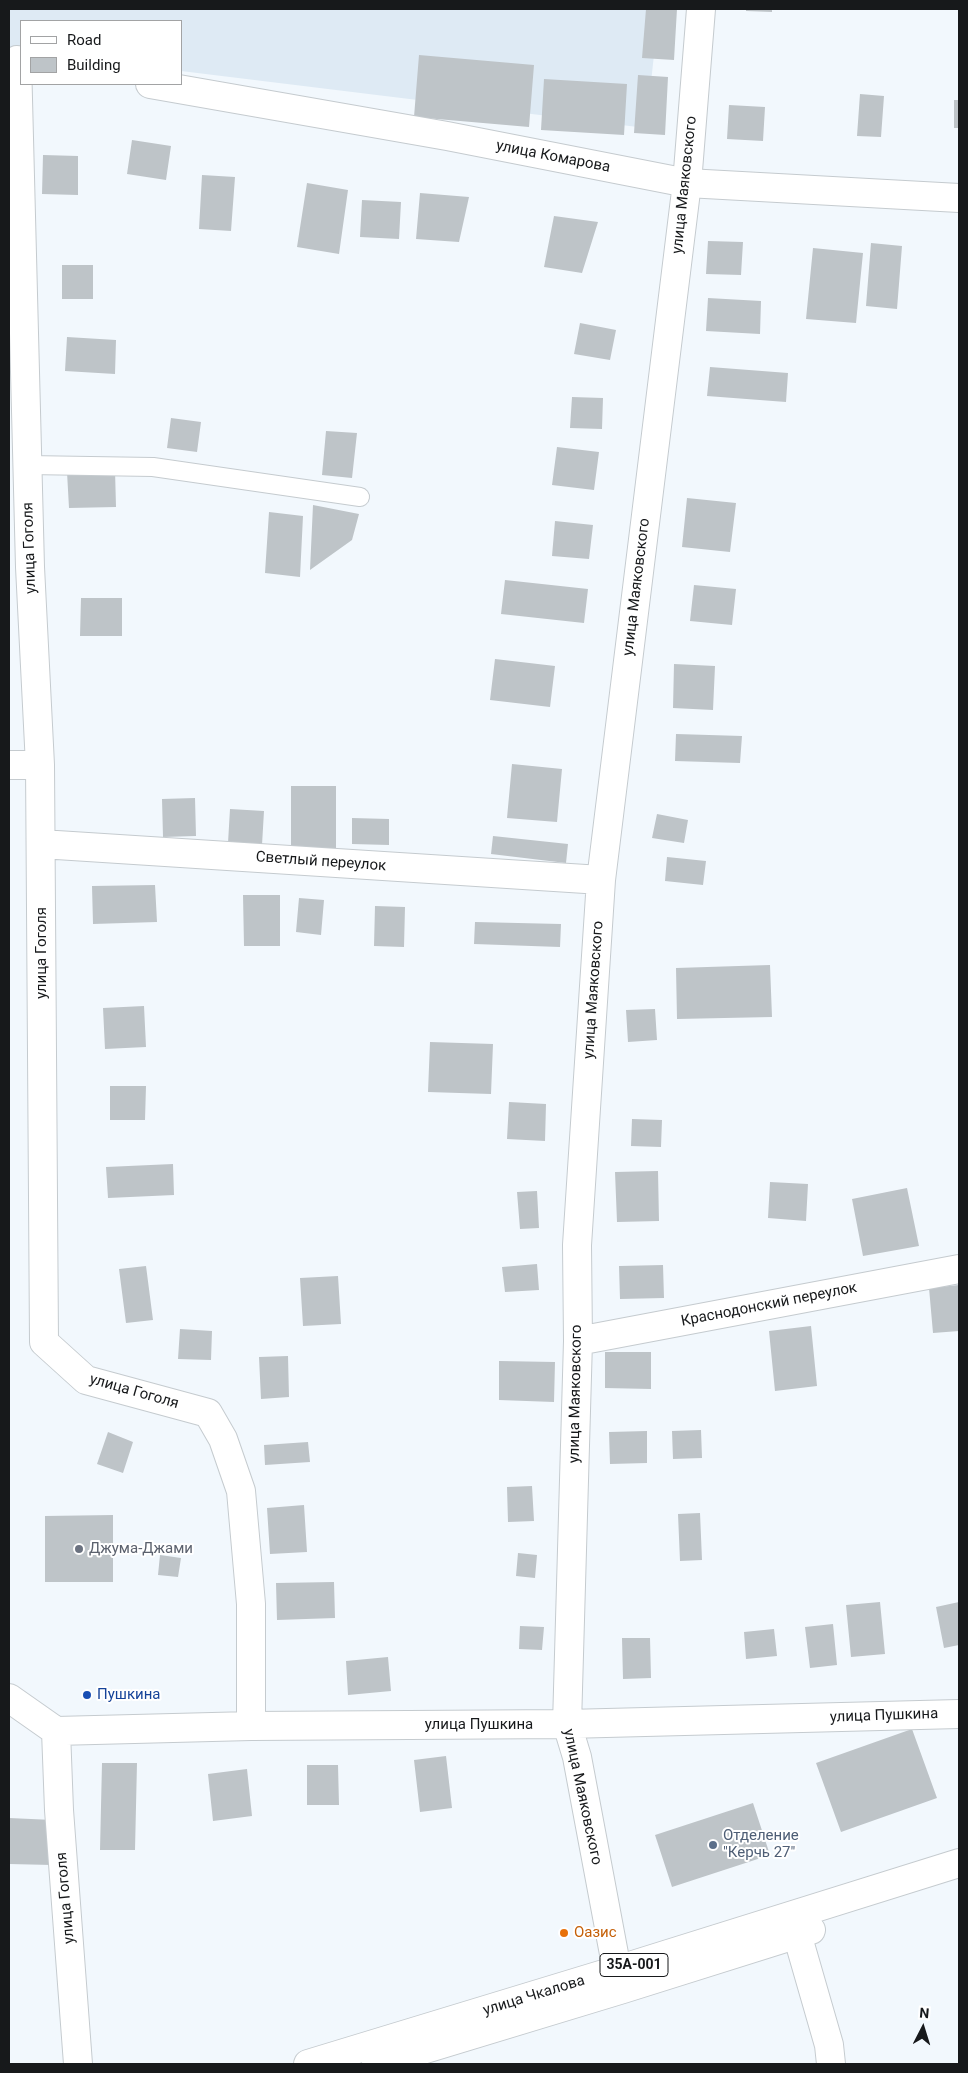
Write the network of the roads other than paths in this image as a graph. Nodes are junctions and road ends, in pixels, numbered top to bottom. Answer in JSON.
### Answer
{"nodes":[{"id":1,"x":701,"y":9,"type":"edge"},
{"id":2,"x":16,"y":60,"type":"edge"},
{"id":3,"x":156,"y":85,"type":"edge"},
{"id":4,"x":687,"y":183,"type":"junction"},
{"id":5,"x":959,"y":198,"type":"edge"},
{"id":6,"x":28,"y":465,"type":"junction"},
{"id":7,"x":360,"y":497,"type":"dead end"},
{"id":8,"x":19,"y":568,"type":"edge"},
{"id":9,"x":9,"y":765,"type":"edge"},
{"id":10,"x":40,"y":765,"type":"junction"},
{"id":11,"x":41,"y":844,"type":"junction"},
{"id":12,"x":601,"y":880,"type":"junction"},
{"id":13,"x":959,"y":1269,"type":"edge"},
{"id":14,"x":578,"y":1341,"type":"junction"},
{"id":15,"x":9,"y":1698,"type":"edge"},
{"id":16,"x":959,"y":1714,"type":"edge"},
{"id":17,"x":567,"y":1724,"type":"junction"},
{"id":18,"x":251,"y":1726,"type":"junction"},
{"id":19,"x":56,"y":1731,"type":"junction"},
{"id":20,"x":959,"y":1863,"type":"edge"},
{"id":21,"x":959,"y":1883,"type":"edge"},
{"id":22,"x":795,"y":1925,"type":"junction"},
{"id":23,"x":620,"y":1980,"type":"junction"},
{"id":24,"x":78,"y":2064,"type":"edge"},
{"id":25,"x":308,"y":2064,"type":"edge"},
{"id":26,"x":376,"y":2064,"type":"edge"},
{"id":27,"x":832,"y":2064,"type":"edge"}],
"edges":[{"from":1,"to":4,"type":"street","name":"улица Маяковского"},
{"from":2,"to":6,"type":"street","name":"улица Гоголя"},
{"from":3,"to":4,"type":"street","name":"улица Комарова"},
{"from":4,"to":5,"type":"street","name":"улица Комарова"},
{"from":4,"to":12,"type":"street","name":"улица Маяковского"},
{"from":6,"to":7,"type":"lane"},
{"from":6,"to":8,"type":"street","name":"улица Гоголя"},
{"from":8,"to":10,"type":"street","name":"улица Гоголя"},
{"from":9,"to":10,"type":"street"},
{"from":10,"to":11,"type":"street","name":"улица Гоголя"},
{"from":11,"to":12,"type":"street","name":"Светлый переулок"},
{"from":11,"to":18,"type":"street","name":"улица Гоголя"},
{"from":12,"to":14,"type":"street","name":"улица Маяковского"},
{"from":13,"to":14,"type":"street","name":"Краснодонский переулок"},
{"from":14,"to":17,"type":"street","name":"улица Маяковского"},
{"from":15,"to":19,"type":"street"},
{"from":16,"to":17,"type":"street","name":"улица Пушкина"},
{"from":17,"to":18,"type":"street","name":"улица Пушкина"},
{"from":17,"to":23,"type":"street","name":"улица Маяковского"},
{"from":18,"to":19,"type":"street","name":"улица Пушкина"},
{"from":19,"to":24,"type":"street","name":"улица Гоголя"},
{"from":20,"to":22,"type":"street","name":"улица Чкалова","number":"35А-001"},
{"from":21,"to":22,"type":"street","name":"улица Чкалова","number":"35А-001"},
{"from":22,"to":23,"type":"street","name":"улица Чкалова","number":"35А-001"},
{"from":22,"to":27,"type":"street"},
{"from":23,"to":25,"type":"street","name":"улица Чкалова","number":"35А-001"},
{"from":23,"to":26,"type":"street","name":"улица Чкалова","number":"35А-001"}]}
